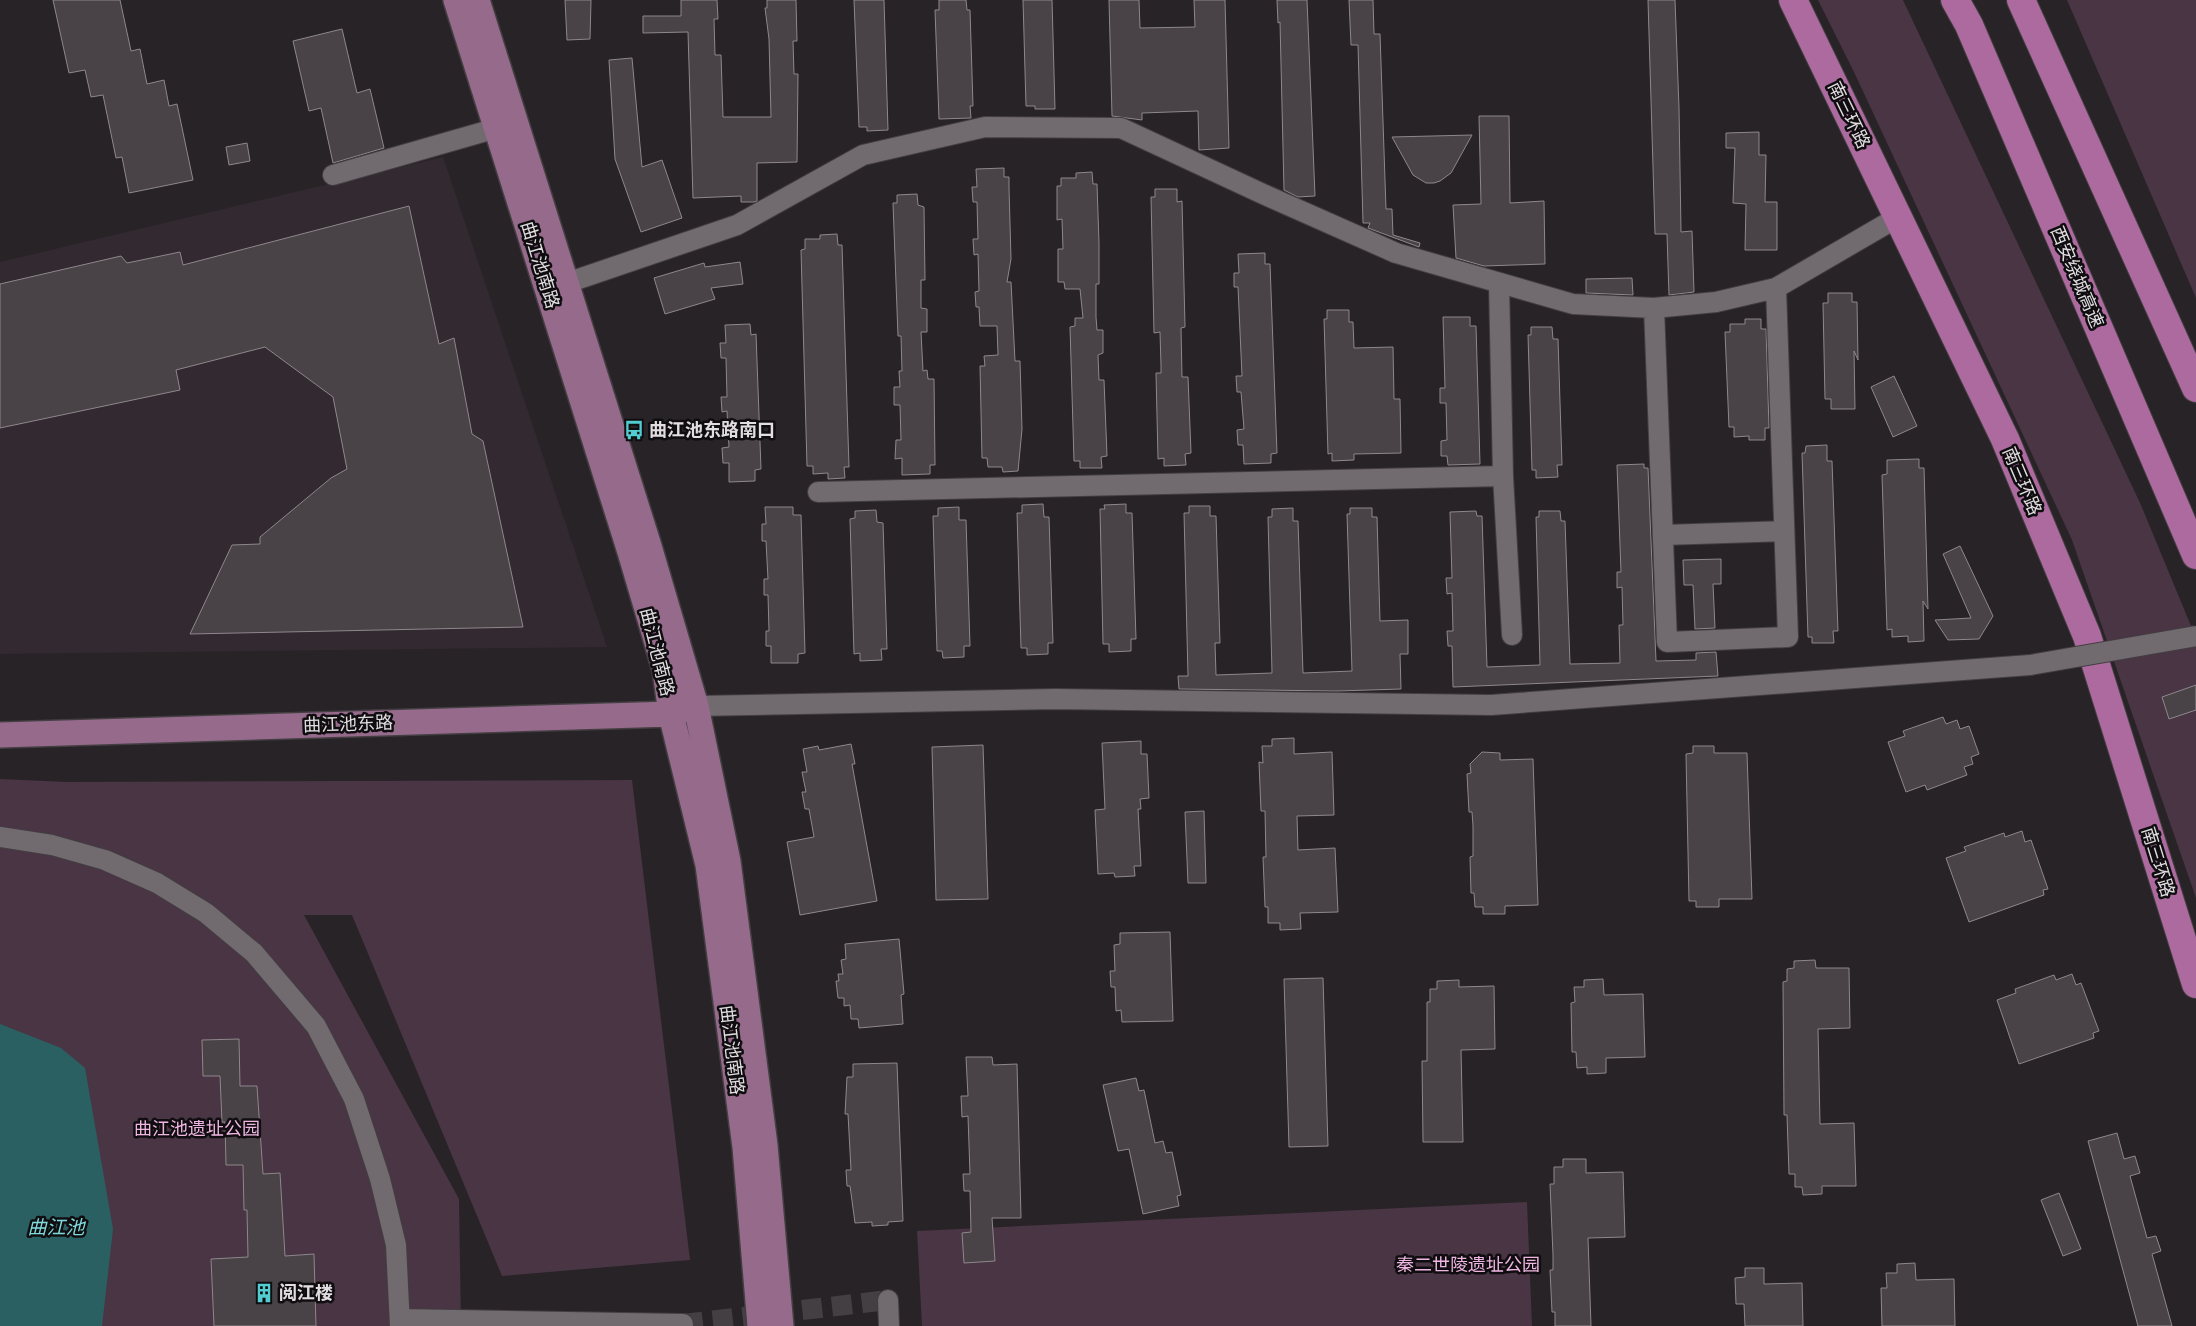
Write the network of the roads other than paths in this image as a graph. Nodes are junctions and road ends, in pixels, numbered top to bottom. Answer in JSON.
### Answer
{"nodes":[{"id":1,"x":456,"y":0,"type":"edge"},
{"id":2,"x":477,"y":0,"type":"edge"},
{"id":3,"x":1793,"y":0,"type":"edge"},
{"id":4,"x":1956,"y":0,"type":"edge"},
{"id":5,"x":2021,"y":0,"type":"edge"},
{"id":6,"x":497,"y":128,"type":"junction"},
{"id":7,"x":333,"y":175,"type":"dead end"},
{"id":8,"x":1898,"y":217,"type":"junction"},
{"id":9,"x":1499,"y":283,"type":"junction"},
{"id":10,"x":557,"y":287,"type":"junction"},
{"id":11,"x":1776,"y":288,"type":"junction"},
{"id":12,"x":1654,"y":308,"type":"junction"},
{"id":13,"x":2196,"y":388,"type":"edge"},
{"id":14,"x":1503,"y":476,"type":"junction"},
{"id":15,"x":818,"y":492,"type":"dead end"},
{"id":16,"x":1784,"y":531,"type":"junction"},
{"id":17,"x":1663,"y":535,"type":"junction"},
{"id":18,"x":2196,"y":555,"type":"edge"},
{"id":19,"x":1512,"y":635,"type":"dead end"},
{"id":20,"x":2196,"y":636,"type":"edge"},
{"id":21,"x":696,"y":706,"type":"junction"},
{"id":22,"x":671,"y":714,"type":"junction"},
{"id":23,"x":0,"y":735,"type":"edge"},
{"id":24,"x":0,"y":836,"type":"edge"},
{"id":25,"x":2196,"y":984,"type":"edge"},
{"id":26,"x":888,"y":1300,"type":"dead end"},
{"id":27,"x":400,"y":1322,"type":"edge"},
{"id":28,"x":683,"y":1324,"type":"dead end"},
{"id":29,"x":760,"y":1326,"type":"edge"},
{"id":30,"x":781,"y":1326,"type":"edge"},
{"id":31,"x":889,"y":1326,"type":"edge"}],
"edges":[{"from":1,"to":6,"type":"main road","name":"曲江池南路"},
{"from":2,"to":10,"type":"main road","name":"曲江池南路"},
{"from":3,"to":8,"type":"highway","name":"南三环路"},
{"from":4,"to":18,"type":"highway","name":"西安绕城高速"},
{"from":5,"to":13,"type":"highway"},
{"from":6,"to":7,"type":"street"},
{"from":6,"to":10,"type":"main road","name":"曲江池南路"},
{"from":8,"to":11,"type":"street"},
{"from":8,"to":25,"type":"highway","name":"南三环路"},
{"from":9,"to":10,"type":"street"},
{"from":9,"to":12,"type":"street"},
{"from":9,"to":14,"type":"street"},
{"from":10,"to":21,"type":"main road","name":"曲江池南路"},
{"from":10,"to":22,"type":"main road","name":"曲江池南路"},
{"from":11,"to":12,"type":"street"},
{"from":11,"to":16,"type":"street"},
{"from":12,"to":17,"type":"street"},
{"from":14,"to":15,"type":"street"},
{"from":14,"to":19,"type":"street"},
{"from":16,"to":17,"type":"street"},
{"from":16,"to":17,"type":"street"},
{"from":20,"to":21,"type":"street","bridge":true},
{"from":21,"to":22,"type":"main road","name":"曲江池东路"},
{"from":21,"to":30,"type":"main road","name":"曲江池南路"},
{"from":22,"to":23,"type":"main road","name":"曲江池东路"},
{"from":22,"to":29,"type":"main road","name":"曲江池南路"},
{"from":24,"to":27,"type":"street"},
{"from":26,"to":31,"type":"street"},
{"from":27,"to":28,"type":"street"}]}
